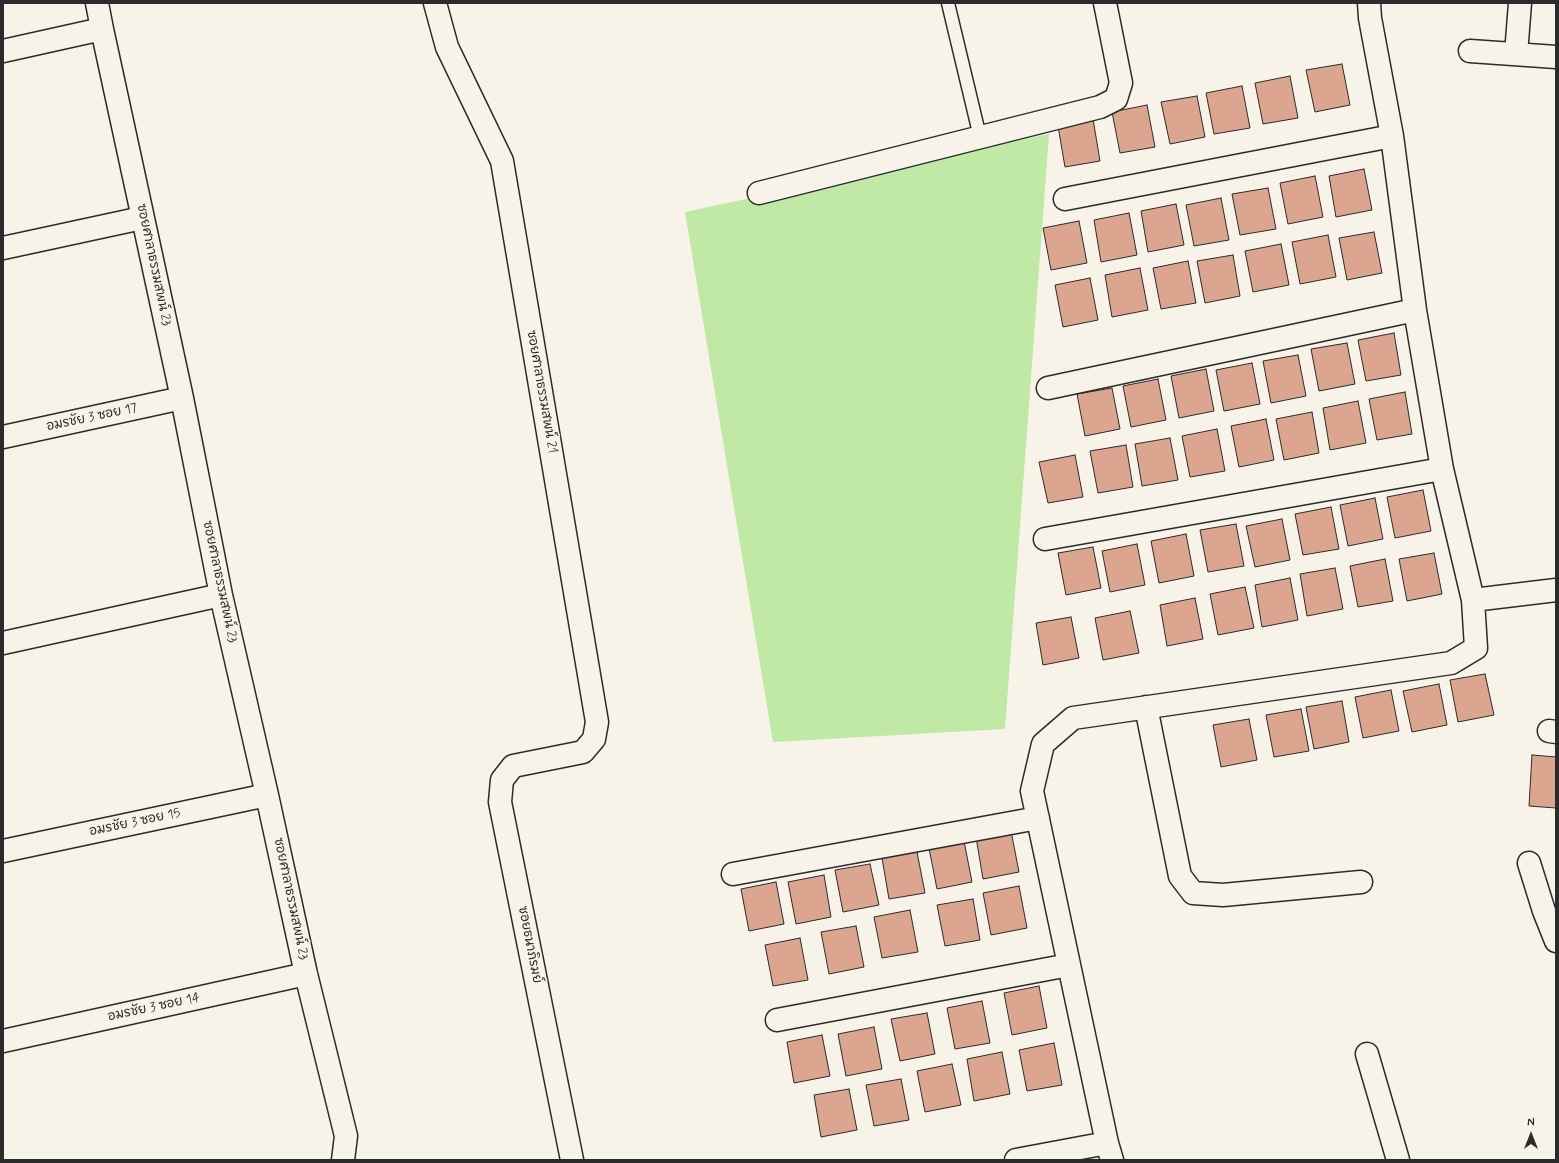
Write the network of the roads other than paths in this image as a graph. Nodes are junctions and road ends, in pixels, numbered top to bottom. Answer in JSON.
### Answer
{"nodes":[{"id":1,"x":97,"y":3,"type":"edge"},
{"id":2,"x":435,"y":3,"type":"edge"},
{"id":3,"x":948,"y":3,"type":"edge"},
{"id":4,"x":1105,"y":3,"type":"edge"},
{"id":5,"x":1369,"y":3,"type":"edge"},
{"id":6,"x":1520,"y":3,"type":"edge"},
{"id":7,"x":102,"y":29,"type":"junction"},
{"id":8,"x":3,"y":51,"type":"edge"},
{"id":9,"x":1470,"y":51,"type":"dead end"},
{"id":10,"x":1516,"y":54,"type":"junction"},
{"id":11,"x":1556,"y":57,"type":"edge"},
{"id":12,"x":1392,"y":136,"type":"junction"},
{"id":13,"x":980,"y":137,"type":"junction"},
{"id":14,"x":759,"y":193,"type":"dead end"},
{"id":15,"x":1065,"y":199,"type":"dead end"},
{"id":16,"x":142,"y":218,"type":"junction"},
{"id":17,"x":3,"y":248,"type":"edge"},
{"id":18,"x":1416,"y":310,"type":"junction"},
{"id":19,"x":1048,"y":388,"type":"dead end"},
{"id":20,"x":182,"y":398,"type":"junction"},
{"id":21,"x":3,"y":437,"type":"edge"},
{"id":22,"x":1442,"y":469,"type":"junction"},
{"id":23,"x":1046,"y":539,"type":"dead end"},
{"id":24,"x":1556,"y":590,"type":"edge"},
{"id":25,"x":221,"y":595,"type":"junction"},
{"id":26,"x":1473,"y":600,"type":"junction"},
{"id":27,"x":3,"y":643,"type":"edge"},
{"id":28,"x":1146,"y":708,"type":"junction"},
{"id":29,"x":546,"y":760,"type":"joint"},
{"id":30,"x":267,"y":795,"type":"junction"},
{"id":31,"x":1038,"y":818,"type":"junction"},
{"id":32,"x":3,"y":851,"type":"edge"},
{"id":33,"x":1529,"y":862,"type":"dead end"},
{"id":34,"x":734,"y":874,"type":"dead end"},
{"id":35,"x":1361,"y":882,"type":"dead end"},
{"id":36,"x":1556,"y":941,"type":"edge"},
{"id":37,"x":1069,"y":965,"type":"junction"},
{"id":38,"x":306,"y":974,"type":"junction"},
{"id":39,"x":777,"y":1020,"type":"dead end"},
{"id":40,"x":3,"y":1041,"type":"edge"},
{"id":41,"x":1367,"y":1054,"type":"dead end"},
{"id":42,"x":1109,"y":1152,"type":"edge"},
{"id":43,"x":343,"y":1160,"type":"edge"},
{"id":44,"x":572,"y":1160,"type":"edge"},
{"id":45,"x":1016,"y":1160,"type":"edge"},
{"id":46,"x":1398,"y":1160,"type":"edge"}],
"edges":[{"from":1,"to":7,"type":"street","name":"ซอยศาลาธรรมสพน์ 23"},
{"from":2,"to":29,"type":"street","name":"ซอยศาลาธรรมสพน์ 21"},
{"from":3,"to":13,"type":"lane"},
{"from":4,"to":13,"type":"street"},
{"from":5,"to":12,"type":"street"},
{"from":6,"to":10,"type":"street"},
{"from":7,"to":8,"type":"street"},
{"from":7,"to":16,"type":"street","name":"ซอยศาลาธรรมสพน์ 23"},
{"from":9,"to":10,"type":"street"},
{"from":10,"to":11,"type":"street"},
{"from":12,"to":15,"type":"street"},
{"from":12,"to":18,"type":"street"},
{"from":13,"to":14,"type":"street"},
{"from":16,"to":17,"type":"street"},
{"from":16,"to":20,"type":"street","name":"ซอยศาลาธรรมสพน์ 23"},
{"from":18,"to":19,"type":"street"},
{"from":18,"to":22,"type":"street"},
{"from":20,"to":21,"type":"street","name":"อมรชัย 3 ซอย 17"},
{"from":20,"to":25,"type":"street","name":"ซอยศาลาธรรมสพน์ 23"},
{"from":22,"to":23,"type":"street"},
{"from":22,"to":26,"type":"street"},
{"from":24,"to":26,"type":"street"},
{"from":25,"to":27,"type":"street"},
{"from":25,"to":30,"type":"street","name":"ซอยศาลาธรรมสพน์ 23"},
{"from":26,"to":28,"type":"street"},
{"from":28,"to":31,"type":"street"},
{"from":28,"to":35,"type":"street"},
{"from":29,"to":44,"type":"street","name":"ซอยธนาภิรมย์"},
{"from":30,"to":32,"type":"street","name":"อมรชัย 3 ซอย 15"},
{"from":30,"to":38,"type":"street","name":"ซอยศาลาธรรมสพน์ 23"},
{"from":31,"to":34,"type":"street"},
{"from":31,"to":37,"type":"street"},
{"from":33,"to":36,"type":"street"},
{"from":37,"to":39,"type":"street"},
{"from":37,"to":42,"type":"street"},
{"from":38,"to":40,"type":"street","name":"อมรชัย 3 ซอย 14"},
{"from":38,"to":43,"type":"street","name":"ซอยศาลาธรรมสพน์ 23"},
{"from":41,"to":46,"type":"street"},
{"from":42,"to":45,"type":"street"}]}
